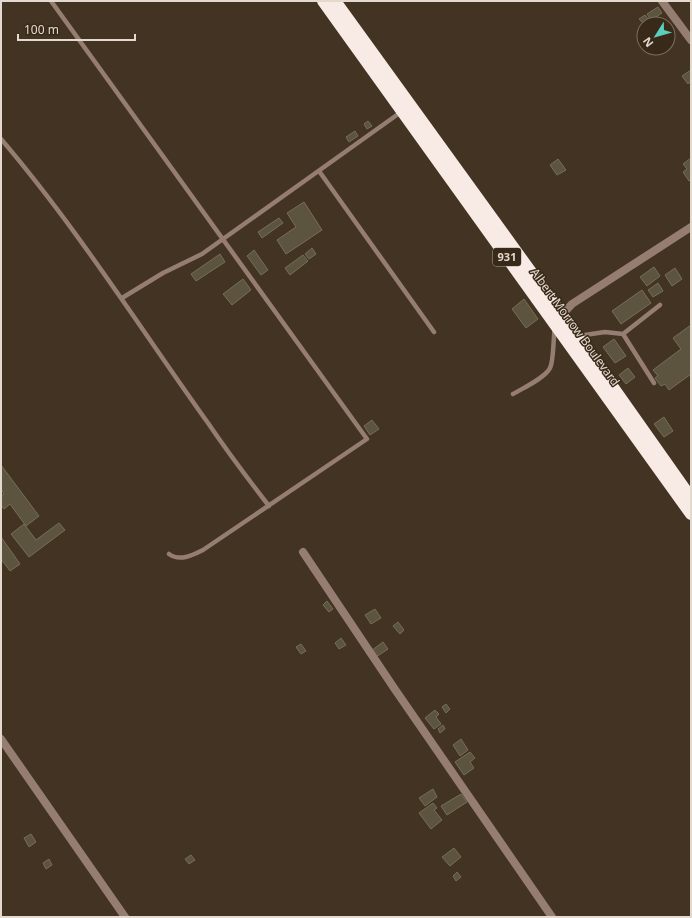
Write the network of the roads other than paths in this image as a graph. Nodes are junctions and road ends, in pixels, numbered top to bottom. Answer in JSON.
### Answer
{"nodes":[{"id":1,"x":52,"y":1,"type":"edge"},
{"id":2,"x":323,"y":1,"type":"edge"},
{"id":3,"x":335,"y":1,"type":"edge"},
{"id":4,"x":662,"y":1,"type":"edge"},
{"id":5,"x":691,"y":40,"type":"edge"},
{"id":6,"x":402,"y":111,"type":"junction"},
{"id":7,"x":1,"y":139,"type":"edge"},
{"id":8,"x":319,"y":171,"type":"junction"},
{"id":9,"x":691,"y":226,"type":"edge"},
{"id":10,"x":223,"y":239,"type":"junction"},
{"id":11,"x":122,"y":298,"type":"junction"},
{"id":12,"x":660,"y":305,"type":"dead end"},
{"id":13,"x":558,"y":319,"type":"junction"},
{"id":14,"x":434,"y":332,"type":"dead end"},
{"id":15,"x":622,"y":334,"type":"junction"},
{"id":16,"x":577,"y":336,"type":"junction"},
{"id":17,"x":654,"y":383,"type":"dead end"},
{"id":18,"x":513,"y":394,"type":"dead end"},
{"id":19,"x":691,"y":498,"type":"edge"},
{"id":20,"x":269,"y":506,"type":"junction"},
{"id":21,"x":691,"y":514,"type":"edge"},
{"id":22,"x":303,"y":552,"type":"dead end"},
{"id":23,"x":169,"y":554,"type":"dead end"},
{"id":24,"x":1,"y":739,"type":"edge"},
{"id":25,"x":125,"y":917,"type":"edge"},
{"id":26,"x":552,"y":917,"type":"edge"}],
"edges":[{"from":1,"to":10,"type":"lane"},
{"from":2,"to":6,"type":"highway","name":"Albert Morrow Boulevard","number":"931"},
{"from":3,"to":13,"type":"highway","name":"Albert Morrow Boulevard","number":"931"},
{"from":4,"to":5,"type":"street"},
{"from":6,"to":8,"type":"lane"},
{"from":6,"to":13,"type":"highway","name":"Albert Morrow Boulevard","number":"931"},
{"from":7,"to":11,"type":"lane"},
{"from":8,"to":10,"type":"lane"},
{"from":8,"to":14,"type":"lane"},
{"from":9,"to":13,"type":"street"},
{"from":10,"to":11,"type":"lane"},
{"from":10,"to":20,"type":"lane"},
{"from":11,"to":20,"type":"lane"},
{"from":12,"to":15,"type":"lane"},
{"from":13,"to":16,"type":"highway","name":"Albert Morrow Boulevard","number":"931"},
{"from":13,"to":18,"type":"lane"},
{"from":13,"to":21,"type":"highway","name":"Albert Morrow Boulevard","number":"931"},
{"from":15,"to":16,"type":"lane"},
{"from":15,"to":17,"type":"lane"},
{"from":16,"to":19,"type":"highway","name":"Albert Morrow Boulevard","number":"931"},
{"from":20,"to":23,"type":"lane"},
{"from":22,"to":26,"type":"street"},
{"from":24,"to":25,"type":"street"}]}
